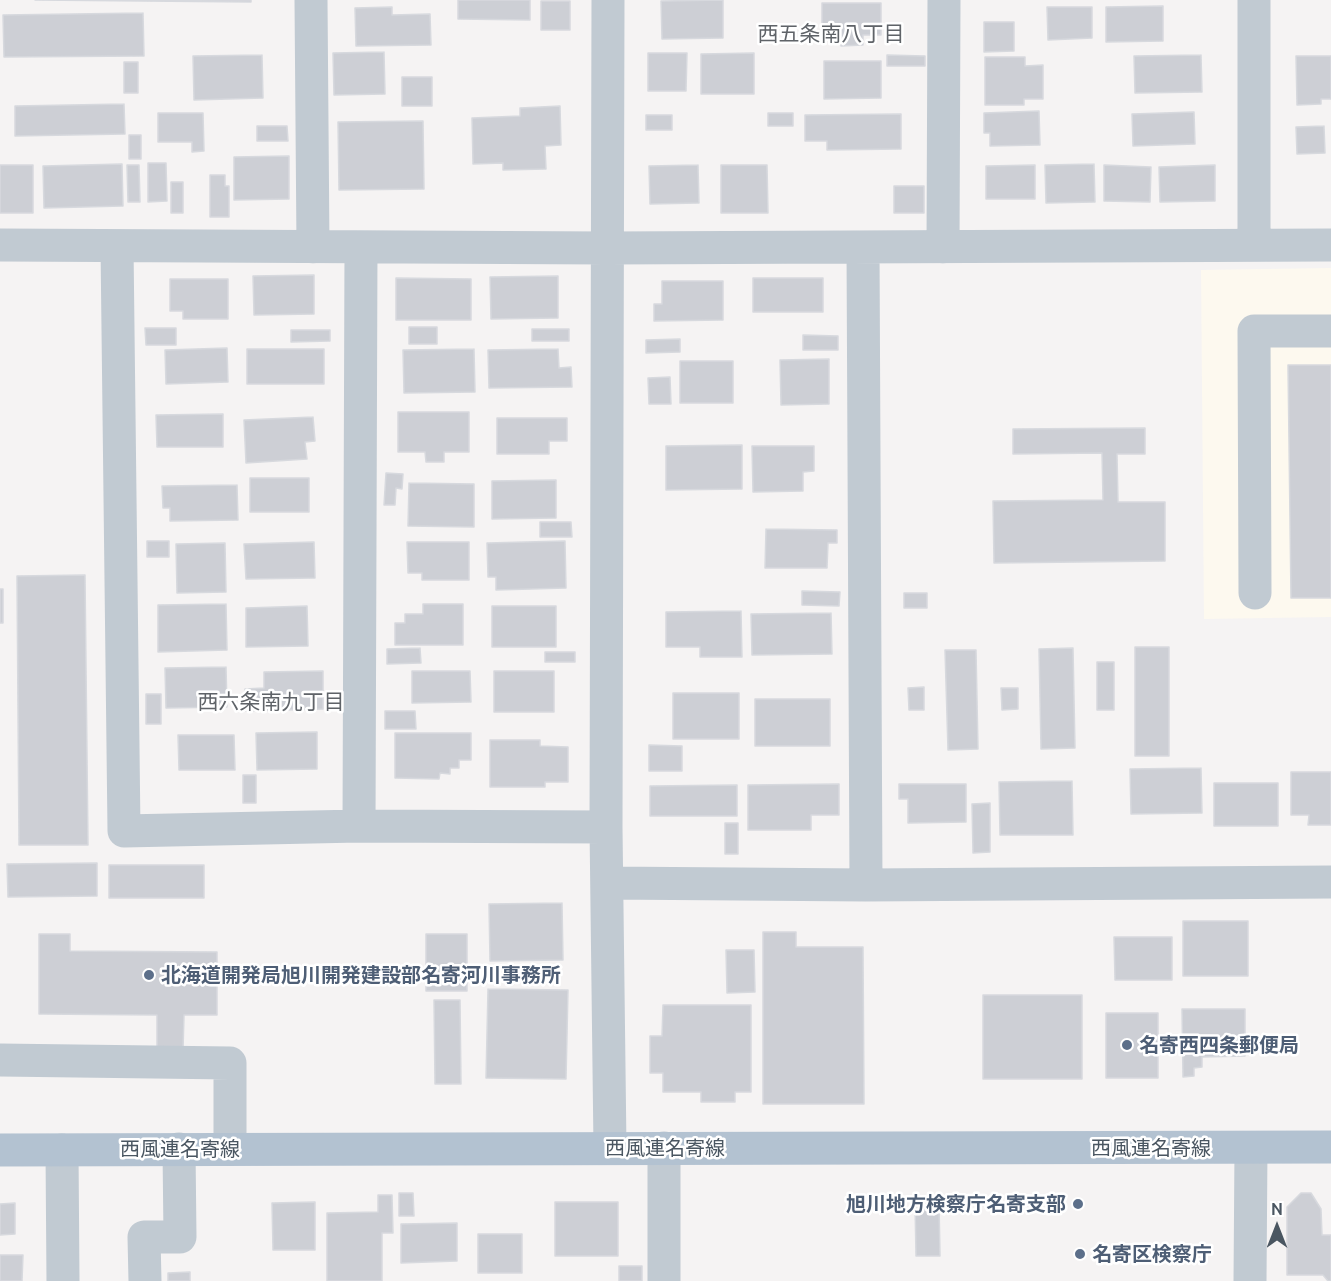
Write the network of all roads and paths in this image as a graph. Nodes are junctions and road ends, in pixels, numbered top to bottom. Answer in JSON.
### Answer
{"nodes":[{"id":1,"x":311,"y":0,"type":"edge"},
{"id":2,"x":608,"y":0,"type":"edge"},
{"id":3,"x":944,"y":0,"type":"edge"},
{"id":4,"x":1254,"y":0,"type":"edge"},
{"id":5,"x":0,"y":245,"type":"edge"},
{"id":6,"x":1254,"y":245,"type":"junction"},
{"id":7,"x":1331,"y":245,"type":"edge"},
{"id":8,"x":117,"y":246,"type":"junction"},
{"id":9,"x":313,"y":247,"type":"junction"},
{"id":10,"x":361,"y":247,"type":"junction"},
{"id":11,"x":862,"y":247,"type":"junction"},
{"id":12,"x":943,"y":247,"type":"junction"},
{"id":13,"x":607,"y":248,"type":"junction"},
{"id":14,"x":1331,"y":331,"type":"edge"},
{"id":15,"x":1255,"y":593,"type":"dead end"},
{"id":16,"x":359,"y":826,"type":"junction"},
{"id":17,"x":606,"y":827,"type":"junction"},
{"id":18,"x":1331,"y":882,"type":"edge"},
{"id":19,"x":608,"y":883,"type":"junction"},
{"id":20,"x":866,"y":885,"type":"junction"},
{"id":21,"x":0,"y":1060,"type":"edge"},
{"id":22,"x":1331,"y":1147,"type":"edge"},
{"id":23,"x":610,"y":1148,"type":"junction"},
{"id":24,"x":664,"y":1148,"type":"junction"},
{"id":25,"x":1251,"y":1148,"type":"junction"},
{"id":26,"x":179,"y":1149,"type":"junction"},
{"id":27,"x":230,"y":1149,"type":"junction"},
{"id":28,"x":0,"y":1150,"type":"edge"},
{"id":29,"x":63,"y":1150,"type":"junction"},
{"id":30,"x":63,"y":1281,"type":"edge"},
{"id":31,"x":145,"y":1281,"type":"edge"},
{"id":32,"x":664,"y":1281,"type":"edge"},
{"id":33,"x":1250,"y":1281,"type":"edge"}],
"edges":[{"from":1,"to":9,"type":"street"},
{"from":2,"to":13,"type":"street"},
{"from":3,"to":12,"type":"street"},
{"from":4,"to":6,"type":"street"},
{"from":5,"to":8,"type":"street"},
{"from":6,"to":7,"type":"street"},
{"from":6,"to":12,"type":"street"},
{"from":8,"to":9,"type":"street"},
{"from":8,"to":16,"type":"street"},
{"from":9,"to":10,"type":"street"},
{"from":10,"to":13,"type":"street"},
{"from":10,"to":16,"type":"street"},
{"from":11,"to":12,"type":"street"},
{"from":11,"to":13,"type":"street"},
{"from":11,"to":20,"type":"street"},
{"from":13,"to":17,"type":"street"},
{"from":14,"to":15,"type":"street"},
{"from":16,"to":17,"type":"street"},
{"from":17,"to":19,"type":"street"},
{"from":18,"to":20,"type":"street"},
{"from":19,"to":20,"type":"street"},
{"from":19,"to":23,"type":"street"},
{"from":21,"to":27,"type":"street"},
{"from":22,"to":25,"type":"main road","name":"西風連名寄線"},
{"from":23,"to":24,"type":"main road","name":"西風連名寄線"},
{"from":23,"to":27,"type":"main road","name":"西風連名寄線"},
{"from":24,"to":25,"type":"main road","name":"西風連名寄線"},
{"from":24,"to":32,"type":"street"},
{"from":25,"to":33,"type":"street"},
{"from":26,"to":27,"type":"main road","name":"西風連名寄線"},
{"from":26,"to":29,"type":"main road","name":"西風連名寄線"},
{"from":26,"to":31,"type":"street"},
{"from":28,"to":29,"type":"main road","name":"西風連名寄線"},
{"from":29,"to":30,"type":"street"}]}
